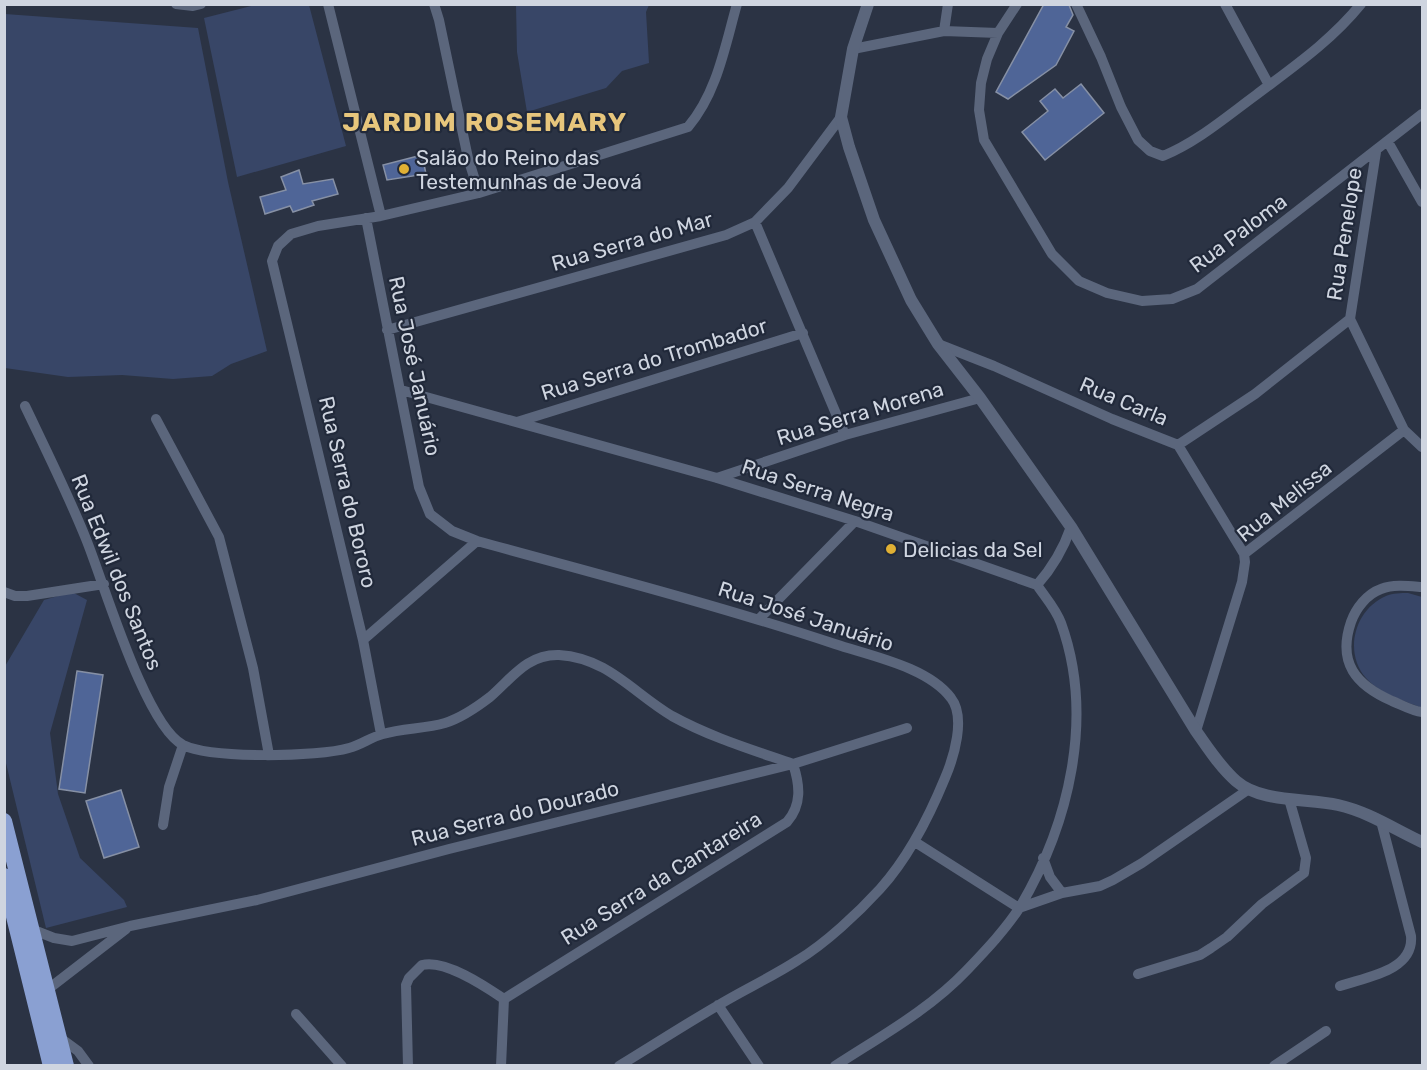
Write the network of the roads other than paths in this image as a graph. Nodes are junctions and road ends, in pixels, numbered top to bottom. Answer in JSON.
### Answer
{"nodes":[{"id":1,"x":176,"y":4,"type":"edge"},
{"id":2,"x":201,"y":4,"type":"edge"},
{"id":3,"x":328,"y":4,"type":"edge"},
{"id":4,"x":434,"y":4,"type":"edge"},
{"id":5,"x":737,"y":4,"type":"edge"},
{"id":6,"x":868,"y":4,"type":"edge"},
{"id":7,"x":948,"y":4,"type":"edge"},
{"id":8,"x":1017,"y":4,"type":"edge"},
{"id":9,"x":1076,"y":4,"type":"edge"},
{"id":10,"x":1225,"y":4,"type":"edge"},
{"id":11,"x":1361,"y":4,"type":"edge"},
{"id":12,"x":944,"y":32,"type":"junction"},
{"id":13,"x":998,"y":33,"type":"junction"},
{"id":14,"x":853,"y":49,"type":"junction"},
{"id":15,"x":1269,"y":85,"type":"junction"},
{"id":16,"x":1422,"y":114,"type":"edge"},
{"id":17,"x":841,"y":117,"type":"junction"},
{"id":18,"x":1388,"y":142,"type":"junction"},
{"id":19,"x":1376,"y":152,"type":"junction"},
{"id":20,"x":479,"y":193,"type":"junction"},
{"id":21,"x":1422,"y":202,"type":"edge"},
{"id":22,"x":381,"y":216,"type":"junction"},
{"id":23,"x":366,"y":218,"type":"junction"},
{"id":24,"x":755,"y":222,"type":"junction"},
{"id":25,"x":1350,"y":319,"type":"junction"},
{"id":26,"x":387,"y":330,"type":"junction"},
{"id":27,"x":803,"y":333,"type":"junction"},
{"id":28,"x":938,"y":344,"type":"junction"},
{"id":29,"x":401,"y":390,"type":"junction"},
{"id":30,"x":980,"y":398,"type":"junction"},
{"id":31,"x":25,"y":406,"type":"dead end"},
{"id":32,"x":156,"y":419,"type":"dead end"},
{"id":33,"x":517,"y":422,"type":"junction"},
{"id":34,"x":1404,"y":430,"type":"junction"},
{"id":35,"x":845,"y":435,"type":"junction"},
{"id":36,"x":1178,"y":445,"type":"junction"},
{"id":37,"x":1422,"y":447,"type":"edge"},
{"id":38,"x":717,"y":478,"type":"junction"},
{"id":39,"x":855,"y":521,"type":"junction"},
{"id":40,"x":1071,"y":527,"type":"junction"},
{"id":41,"x":477,"y":541,"type":"junction"},
{"id":42,"x":1244,"y":554,"type":"junction"},
{"id":43,"x":104,"y":584,"type":"junction"},
{"id":44,"x":1037,"y":585,"type":"junction"},
{"id":45,"x":1422,"y":587,"type":"edge"},
{"id":46,"x":4,"y":592,"type":"edge"},
{"id":47,"x":759,"y":619,"type":"junction"},
{"id":48,"x":363,"y":640,"type":"junction"},
{"id":49,"x":1422,"y":712,"type":"edge"},
{"id":50,"x":907,"y":728,"type":"dead end"},
{"id":51,"x":1196,"y":731,"type":"junction"},
{"id":52,"x":381,"y":734,"type":"junction"},
{"id":53,"x":183,"y":745,"type":"junction"},
{"id":54,"x":269,"y":755,"type":"junction"},
{"id":55,"x":793,"y":764,"type":"junction"},
{"id":56,"x":1249,"y":789,"type":"junction"},
{"id":57,"x":1289,"y":799,"type":"junction"},
{"id":58,"x":4,"y":821,"type":"edge"},
{"id":59,"x":1381,"y":821,"type":"junction"},
{"id":60,"x":163,"y":825,"type":"dead end"},
{"id":61,"x":915,"y":842,"type":"junction"},
{"id":62,"x":1422,"y":842,"type":"edge"},
{"id":63,"x":1044,"y":858,"type":"junction"},
{"id":64,"x":4,"y":876,"type":"edge"},
{"id":65,"x":1062,"y":894,"type":"junction"},
{"id":66,"x":1019,"y":908,"type":"junction"},
{"id":67,"x":130,"y":926,"type":"junction"},
{"id":68,"x":31,"y":929,"type":"junction"},
{"id":69,"x":83,"y":939,"type":"junction"},
{"id":70,"x":91,"y":956,"type":"junction"},
{"id":71,"x":1138,"y":974,"type":"dead end"},
{"id":72,"x":1340,"y":986,"type":"dead end"},
{"id":73,"x":47,"y":990,"type":"junction"},
{"id":74,"x":504,"y":999,"type":"junction"},
{"id":75,"x":718,"y":1005,"type":"junction"},
{"id":76,"x":296,"y":1014,"type":"dead end"},
{"id":77,"x":1326,"y":1031,"type":"dead end"},
{"id":78,"x":58,"y":1037,"type":"junction"},
{"id":79,"x":51,"y":1065,"type":"edge"},
{"id":80,"x":66,"y":1065,"type":"edge"},
{"id":81,"x":89,"y":1065,"type":"edge"},
{"id":82,"x":342,"y":1065,"type":"edge"},
{"id":83,"x":408,"y":1065,"type":"edge"},
{"id":84,"x":501,"y":1065,"type":"edge"},
{"id":85,"x":619,"y":1065,"type":"edge"},
{"id":86,"x":759,"y":1065,"type":"edge"},
{"id":87,"x":835,"y":1065,"type":"edge"},
{"id":88,"x":1274,"y":1065,"type":"edge"}],
"edges":[{"from":1,"to":2,"type":"street"},
{"from":3,"to":22,"type":"street"},
{"from":4,"to":20,"type":"street"},
{"from":5,"to":20,"type":"street"},
{"from":6,"to":14,"type":"street"},
{"from":7,"to":12,"type":"street"},
{"from":8,"to":13,"type":"street","name":"Rua Paloma"},
{"from":9,"to":15,"type":"street"},
{"from":10,"to":15,"type":"street"},
{"from":11,"to":15,"type":"street"},
{"from":12,"to":13,"type":"street"},
{"from":12,"to":14,"type":"street"},
{"from":13,"to":19,"type":"street","name":"Rua Paloma"},
{"from":14,"to":17,"type":"street"},
{"from":16,"to":18,"type":"street","name":"Rua Paloma"},
{"from":17,"to":24,"type":"street","name":"Rua Serra do Mar"},
{"from":17,"to":28,"type":"street"},
{"from":18,"to":19,"type":"street","name":"Rua Paloma"},
{"from":18,"to":21,"type":"street"},
{"from":19,"to":25,"type":"street","name":"Rua Penelope"},
{"from":20,"to":22,"type":"street"},
{"from":22,"to":23,"type":"street"},
{"from":23,"to":26,"type":"street","name":"Rua José Januário"},
{"from":23,"to":48,"type":"street","name":"Rua Serra do Bororo"},
{"from":24,"to":26,"type":"street","name":"Rua Serra do Mar"},
{"from":24,"to":27,"type":"street"},
{"from":25,"to":34,"type":"street","name":"Rua Penelope"},
{"from":25,"to":36,"type":"street"},
{"from":26,"to":29,"type":"street","name":"Rua José Januário"},
{"from":27,"to":33,"type":"street","name":"Rua Serra do Trombador"},
{"from":27,"to":35,"type":"street"},
{"from":28,"to":30,"type":"street"},
{"from":28,"to":36,"type":"street","name":"Rua Carla"},
{"from":29,"to":33,"type":"street","name":"Rua Serra Negra"},
{"from":29,"to":41,"type":"street","name":"Rua José Januário"},
{"from":30,"to":35,"type":"street","name":"Rua Serra Morena"},
{"from":30,"to":40,"type":"street"},
{"from":31,"to":43,"type":"street","name":"Rua Edwil dos Santos"},
{"from":32,"to":54,"type":"street"},
{"from":33,"to":38,"type":"street","name":"Rua Serra Negra"},
{"from":34,"to":37,"type":"street","name":"Rua Penelope"},
{"from":34,"to":42,"type":"street","name":"Rua Melissa"},
{"from":35,"to":38,"type":"street","name":"Rua Serra Morena"},
{"from":36,"to":42,"type":"street","name":"Rua Carla"},
{"from":38,"to":39,"type":"street","name":"Rua Serra Negra"},
{"from":39,"to":44,"type":"street","name":"Rua Serra Negra"},
{"from":39,"to":47,"type":"street"},
{"from":40,"to":44,"type":"street"},
{"from":40,"to":51,"type":"street"},
{"from":41,"to":47,"type":"street","name":"Rua José Januário"},
{"from":41,"to":48,"type":"street"},
{"from":42,"to":51,"type":"street","name":"Rua Melissa"},
{"from":43,"to":46,"type":"street"},
{"from":43,"to":53,"type":"street","name":"Rua Edwil dos Santos"},
{"from":44,"to":63,"type":"street"},
{"from":45,"to":49,"type":"street"},
{"from":47,"to":61,"type":"street","name":"Rua José Januário"},
{"from":48,"to":52,"type":"street","name":"Rua Serra do Bororo"},
{"from":50,"to":55,"type":"street","name":"Rua Serra do Dourado"},
{"from":51,"to":56,"type":"street"},
{"from":52,"to":54,"type":"street"},
{"from":52,"to":55,"type":"street"},
{"from":53,"to":54,"type":"street"},
{"from":53,"to":60,"type":"street"},
{"from":55,"to":67,"type":"street","name":"Rua Serra do Dourado"},
{"from":55,"to":74,"type":"street","name":"Rua Serra da Cantareira"},
{"from":56,"to":57,"type":"street"},
{"from":56,"to":65,"type":"street"},
{"from":57,"to":59,"type":"street"},
{"from":57,"to":71,"type":"street"},
{"from":58,"to":68,"type":"highway"},
{"from":59,"to":62,"type":"street"},
{"from":59,"to":72,"type":"street"},
{"from":61,"to":66,"type":"street"},
{"from":61,"to":75,"type":"street","name":"Rua José Januário"},
{"from":63,"to":65,"type":"street"},
{"from":63,"to":66,"type":"street"},
{"from":64,"to":79,"type":"highway"},
{"from":65,"to":66,"type":"street"},
{"from":66,"to":87,"type":"street"},
{"from":67,"to":69,"type":"street","name":"Rua Serra do Dourado"},
{"from":67,"to":70,"type":"street","name":"Rua Serra do Dourado"},
{"from":68,"to":69,"type":"street","name":"Rua Serra do Dourado"},
{"from":68,"to":73,"type":"highway"},
{"from":69,"to":70,"type":"street"},
{"from":70,"to":73,"type":"street","name":"Rua Serra do Dourado"},
{"from":73,"to":78,"type":"highway"},
{"from":74,"to":83,"type":"street"},
{"from":74,"to":84,"type":"street"},
{"from":75,"to":85,"type":"street","name":"Rua José Januário"},
{"from":75,"to":86,"type":"street"},
{"from":76,"to":82,"type":"street"},
{"from":77,"to":88,"type":"street"},
{"from":78,"to":80,"type":"highway"},
{"from":78,"to":81,"type":"street"}]}
